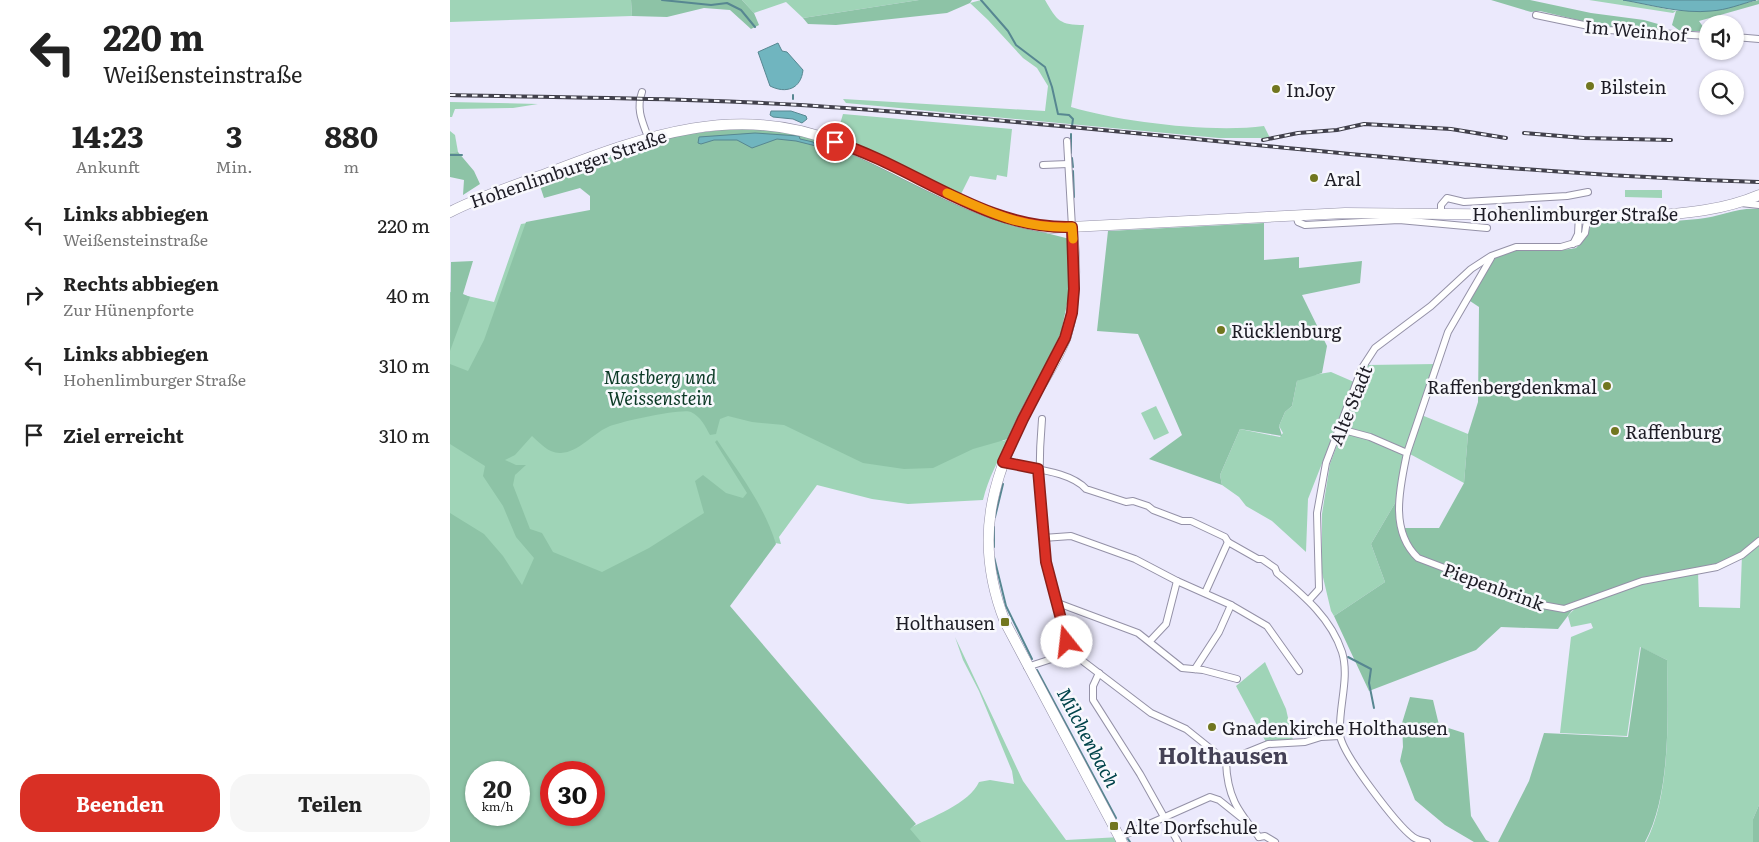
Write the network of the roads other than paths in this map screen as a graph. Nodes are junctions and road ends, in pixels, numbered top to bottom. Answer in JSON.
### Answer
{"nodes":[{"id":1,"x":1536,"y":15,"type":"dead end"},
{"id":2,"x":1699,"y":35,"type":"edge"},
{"id":3,"x":1744,"y":38,"type":"edge"},
{"id":4,"x":1759,"y":39,"type":"edge"},
{"id":5,"x":642,"y":92,"type":"dead end"},
{"id":6,"x":648,"y":137,"type":"junction"},
{"id":7,"x":1067,"y":141,"type":"dead end"},
{"id":8,"x":1068,"y":164,"type":"junction"},
{"id":9,"x":1043,"y":165,"type":"dead end"},
{"id":10,"x":1588,"y":192,"type":"dead end"},
{"id":11,"x":1758,"y":199,"type":"edge"},
{"id":12,"x":450,"y":212,"type":"edge"},
{"id":13,"x":1441,"y":212,"type":"junction"},
{"id":14,"x":1296,"y":215,"type":"junction"},
{"id":15,"x":1584,"y":215,"type":"junction"},
{"id":16,"x":1072,"y":227,"type":"junction"},
{"id":17,"x":1487,"y":228,"type":"dead end"},
{"id":18,"x":1491,"y":256,"type":"junction"},
{"id":19,"x":1042,"y":419,"type":"dead end"},
{"id":20,"x":1340,"y":429,"type":"junction"},
{"id":21,"x":1407,"y":453,"type":"junction"},
{"id":22,"x":1003,"y":462,"type":"junction"},
{"id":23,"x":1038,"y":469,"type":"junction"},
{"id":24,"x":1043,"y":538,"type":"junction"},
{"id":25,"x":1228,"y":542,"type":"junction"},
{"id":26,"x":1759,"y":542,"type":"edge"},
{"id":27,"x":1177,"y":581,"type":"junction"},
{"id":28,"x":1205,"y":593,"type":"junction"},
{"id":29,"x":1309,"y":600,"type":"junction"},
{"id":30,"x":1055,"y":602,"type":"junction"},
{"id":31,"x":1231,"y":605,"type":"junction"},
{"id":32,"x":1150,"y":641,"type":"junction"},
{"id":33,"x":1072,"y":652,"type":"junction"},
{"id":34,"x":1027,"y":667,"type":"junction"},
{"id":35,"x":1195,"y":669,"type":"junction"},
{"id":36,"x":1299,"y":671,"type":"dead end"},
{"id":37,"x":1099,"y":673,"type":"junction"},
{"id":38,"x":1236,"y":679,"type":"dead end"},
{"id":39,"x":1340,"y":736,"type":"junction"},
{"id":40,"x":1226,"y":761,"type":"junction"},
{"id":41,"x":1165,"y":817,"type":"junction"},
{"id":42,"x":1245,"y":820,"type":"junction"},
{"id":43,"x":1259,"y":839,"type":"edge"},
{"id":44,"x":1121,"y":840,"type":"edge"},
{"id":45,"x":1178,"y":842,"type":"edge"},
{"id":46,"x":1276,"y":842,"type":"edge"},
{"id":47,"x":1427,"y":842,"type":"edge"}],
"edges":[{"from":1,"to":2,"type":"street","name":"Im Weinhof"},
{"from":3,"to":4,"type":"street"},
{"from":5,"to":6,"type":"street"},
{"from":6,"to":12,"type":"main road","name":"Hohenlimburger Straße"},
{"from":6,"to":16,"type":"main road","name":"Hohenlimburger Straße"},
{"from":7,"to":8,"type":"street"},
{"from":8,"to":9,"type":"street"},
{"from":8,"to":16,"type":"street"},
{"from":10,"to":13,"type":"street","name":"Hohenlimburger Straße"},
{"from":11,"to":15,"type":"main road","name":"Hohenlimburger Straße"},
{"from":13,"to":14,"type":"main road","name":"Hohenlimburger Straße"},
{"from":13,"to":15,"type":"main road","name":"Hohenlimburger Straße"},
{"from":14,"to":16,"type":"main road","name":"Hohenlimburger Straße"},
{"from":14,"to":17,"type":"street","name":"Hohenlimburger Straße"},
{"from":15,"to":18,"type":"street","name":"Alte Stadt"},
{"from":16,"to":22,"type":"main road"},
{"from":18,"to":20,"type":"street","name":"Alte Stadt"},
{"from":18,"to":21,"type":"street","name":"Piepenbrink"},
{"from":19,"to":23,"type":"street"},
{"from":20,"to":21,"type":"street"},
{"from":20,"to":29,"type":"street","name":"Alte Stadt"},
{"from":21,"to":26,"type":"street","name":"Piepenbrink"},
{"from":22,"to":23,"type":"street"},
{"from":22,"to":34,"type":"main road"},
{"from":23,"to":24,"type":"street"},
{"from":23,"to":25,"type":"street"},
{"from":24,"to":27,"type":"street"},
{"from":24,"to":30,"type":"street"},
{"from":25,"to":28,"type":"street"},
{"from":25,"to":29,"type":"street"},
{"from":27,"to":28,"type":"street"},
{"from":27,"to":32,"type":"street"},
{"from":28,"to":31,"type":"street"},
{"from":29,"to":39,"type":"street"},
{"from":30,"to":32,"type":"street"},
{"from":30,"to":33,"type":"street"},
{"from":31,"to":35,"type":"street"},
{"from":31,"to":36,"type":"street"},
{"from":32,"to":35,"type":"street"},
{"from":33,"to":34,"type":"street"},
{"from":33,"to":37,"type":"street"},
{"from":34,"to":44,"type":"main road"},
{"from":35,"to":38,"type":"street"},
{"from":37,"to":40,"type":"street"},
{"from":37,"to":41,"type":"street"},
{"from":39,"to":40,"type":"street"},
{"from":39,"to":47,"type":"street"},
{"from":40,"to":42,"type":"street"},
{"from":41,"to":42,"type":"street"},
{"from":41,"to":44,"type":"street"},
{"from":41,"to":45,"type":"street"},
{"from":42,"to":43,"type":"street"},
{"from":43,"to":46,"type":"street"}]}
